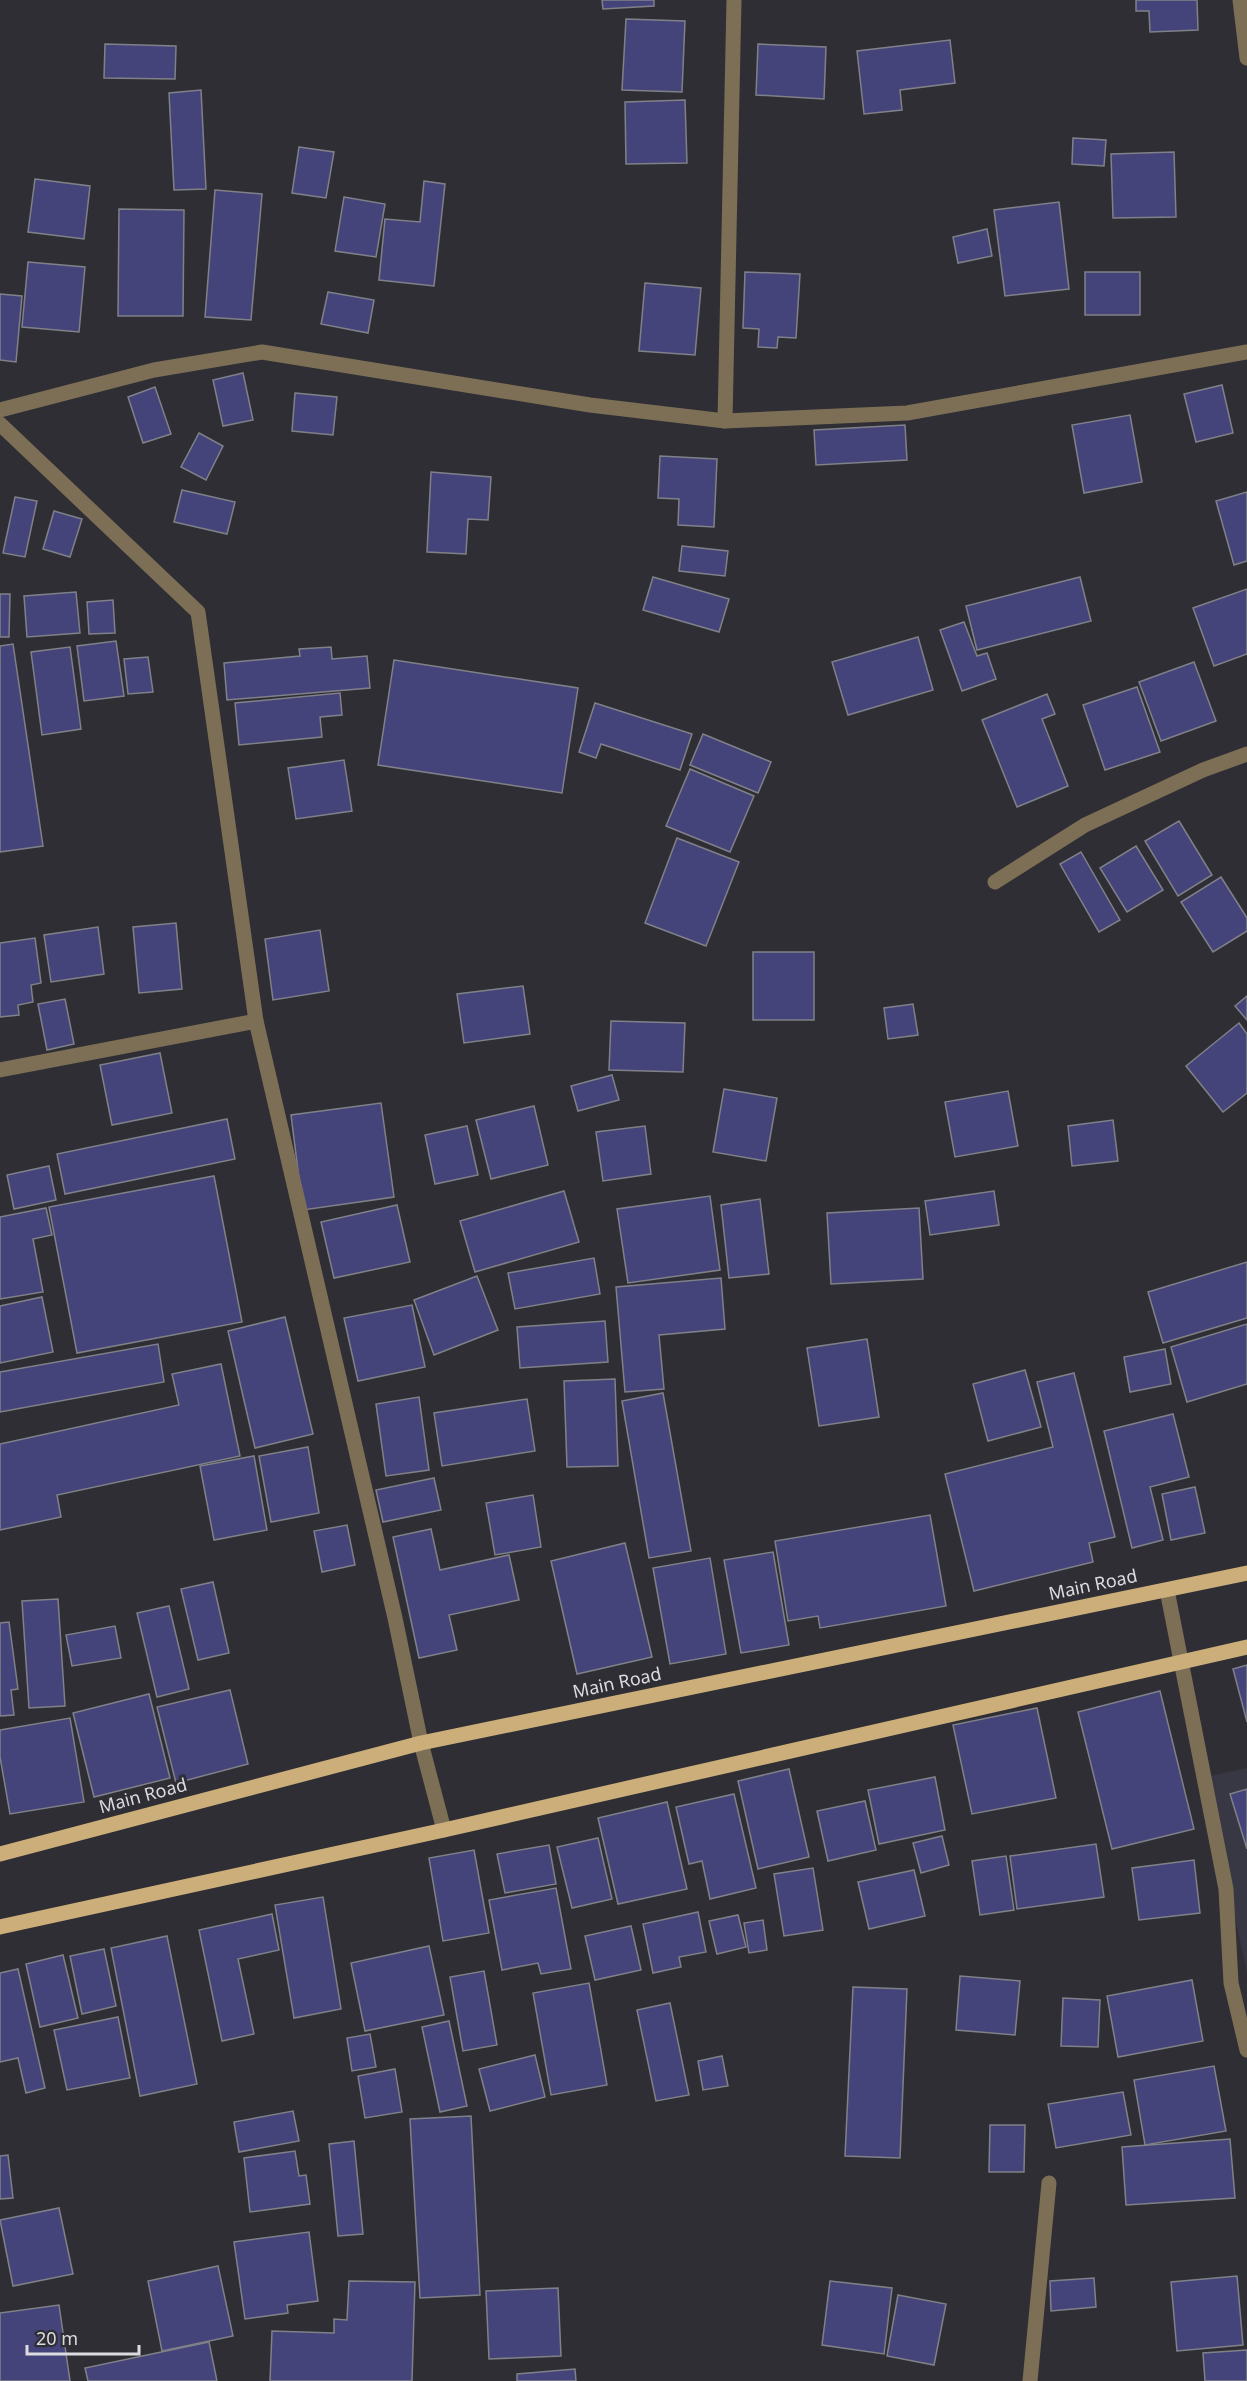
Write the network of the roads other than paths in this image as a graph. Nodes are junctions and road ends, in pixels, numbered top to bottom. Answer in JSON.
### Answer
{"nodes":[{"id":1,"x":734,"y":0,"type":"edge"},
{"id":2,"x":1240,"y":0,"type":"edge"},
{"id":3,"x":1247,"y":58,"type":"edge"},
{"id":4,"x":1247,"y":352,"type":"edge"},
{"id":5,"x":0,"y":410,"type":"edge"},
{"id":6,"x":725,"y":421,"type":"junction"},
{"id":7,"x":0,"y":424,"type":"edge"},
{"id":8,"x":1247,"y":754,"type":"edge"},
{"id":9,"x":995,"y":882,"type":"dead end"},
{"id":10,"x":256,"y":1022,"type":"junction"},
{"id":11,"x":0,"y":1070,"type":"edge"},
{"id":12,"x":1247,"y":1573,"type":"edge"},
{"id":13,"x":1167,"y":1590,"type":"junction"},
{"id":14,"x":1247,"y":1647,"type":"edge"},
{"id":15,"x":1182,"y":1663,"type":"junction"},
{"id":16,"x":421,"y":1743,"type":"junction"},
{"id":17,"x":444,"y":1830,"type":"junction"},
{"id":18,"x":0,"y":1854,"type":"edge"},
{"id":19,"x":0,"y":1927,"type":"edge"},
{"id":20,"x":1247,"y":2050,"type":"edge"},
{"id":21,"x":1049,"y":2183,"type":"dead end"},
{"id":22,"x":1030,"y":2381,"type":"edge"}],
"edges":[{"from":1,"to":6,"type":"street"},
{"from":2,"to":3,"type":"street"},
{"from":4,"to":6,"type":"street"},
{"from":5,"to":6,"type":"street"},
{"from":7,"to":10,"type":"street"},
{"from":8,"to":9,"type":"street"},
{"from":10,"to":11,"type":"street"},
{"from":10,"to":16,"type":"street"},
{"from":12,"to":13,"type":"main road","name":"Main Road"},
{"from":13,"to":15,"type":"street"},
{"from":13,"to":16,"type":"main road","name":"Main Road"},
{"from":14,"to":15,"type":"main road"},
{"from":15,"to":17,"type":"main road"},
{"from":15,"to":20,"type":"street"},
{"from":16,"to":17,"type":"street"},
{"from":16,"to":18,"type":"main road","name":"Main Road"},
{"from":17,"to":19,"type":"main road"},
{"from":21,"to":22,"type":"street"}]}
